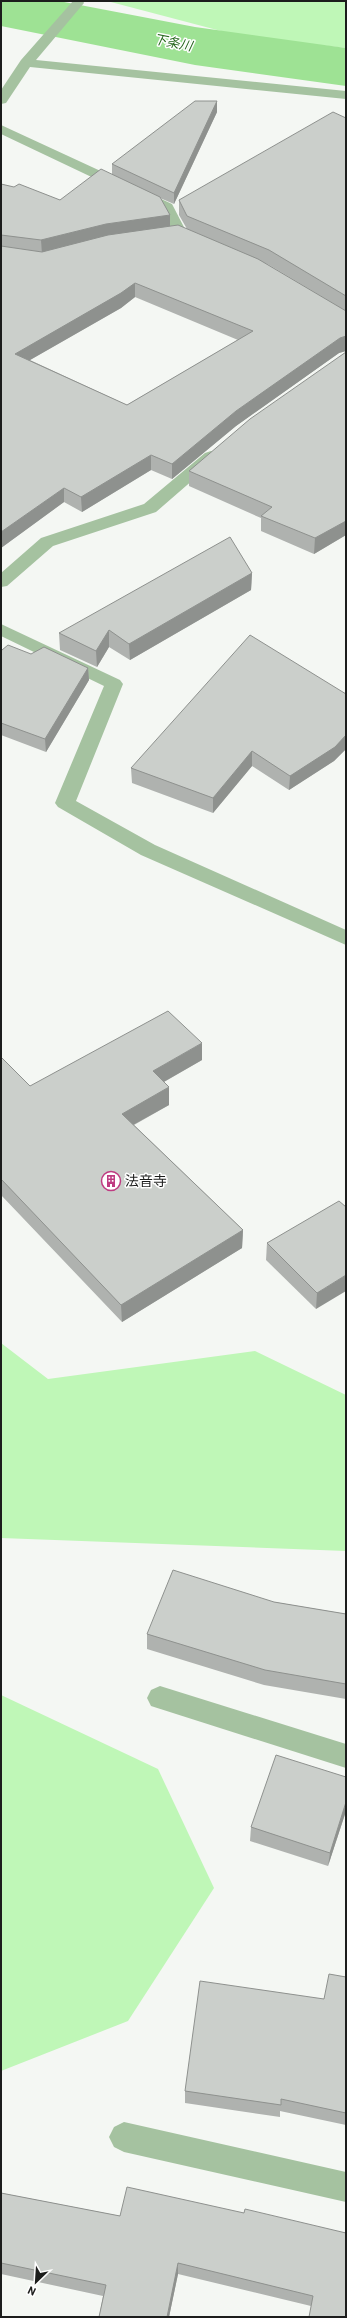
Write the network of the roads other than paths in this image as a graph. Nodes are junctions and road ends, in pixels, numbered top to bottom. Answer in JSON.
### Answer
{"nodes":[{"id":1,"x":78,"y":3,"type":"dead end"},
{"id":2,"x":26,"y":63,"type":"junction"},
{"id":3,"x":346,"y":95,"type":"edge"},
{"id":4,"x":1,"y":100,"type":"edge"},
{"id":5,"x":1,"y":129,"type":"edge"},
{"id":6,"x":180,"y":233,"type":"edge"},
{"id":7,"x":226,"y":444,"type":"edge"},
{"id":8,"x":1,"y":582,"type":"edge"},
{"id":9,"x":1,"y":629,"type":"edge"},
{"id":10,"x":346,"y":938,"type":"edge"},
{"id":11,"x":160,"y":1698,"type":"dead end"},
{"id":12,"x":346,"y":1756,"type":"edge"},
{"id":13,"x":124,"y":2137,"type":"dead end"},
{"id":14,"x":346,"y":2187,"type":"edge"}],
"edges":[{"from":1,"to":2,"type":"street"},
{"from":2,"to":3,"type":"street"},
{"from":2,"to":4,"type":"street"},
{"from":5,"to":6,"type":"street"},
{"from":7,"to":8,"type":"street"},
{"from":9,"to":10,"type":"street"},
{"from":11,"to":12,"type":"street"},
{"from":13,"to":14,"type":"street"}]}
